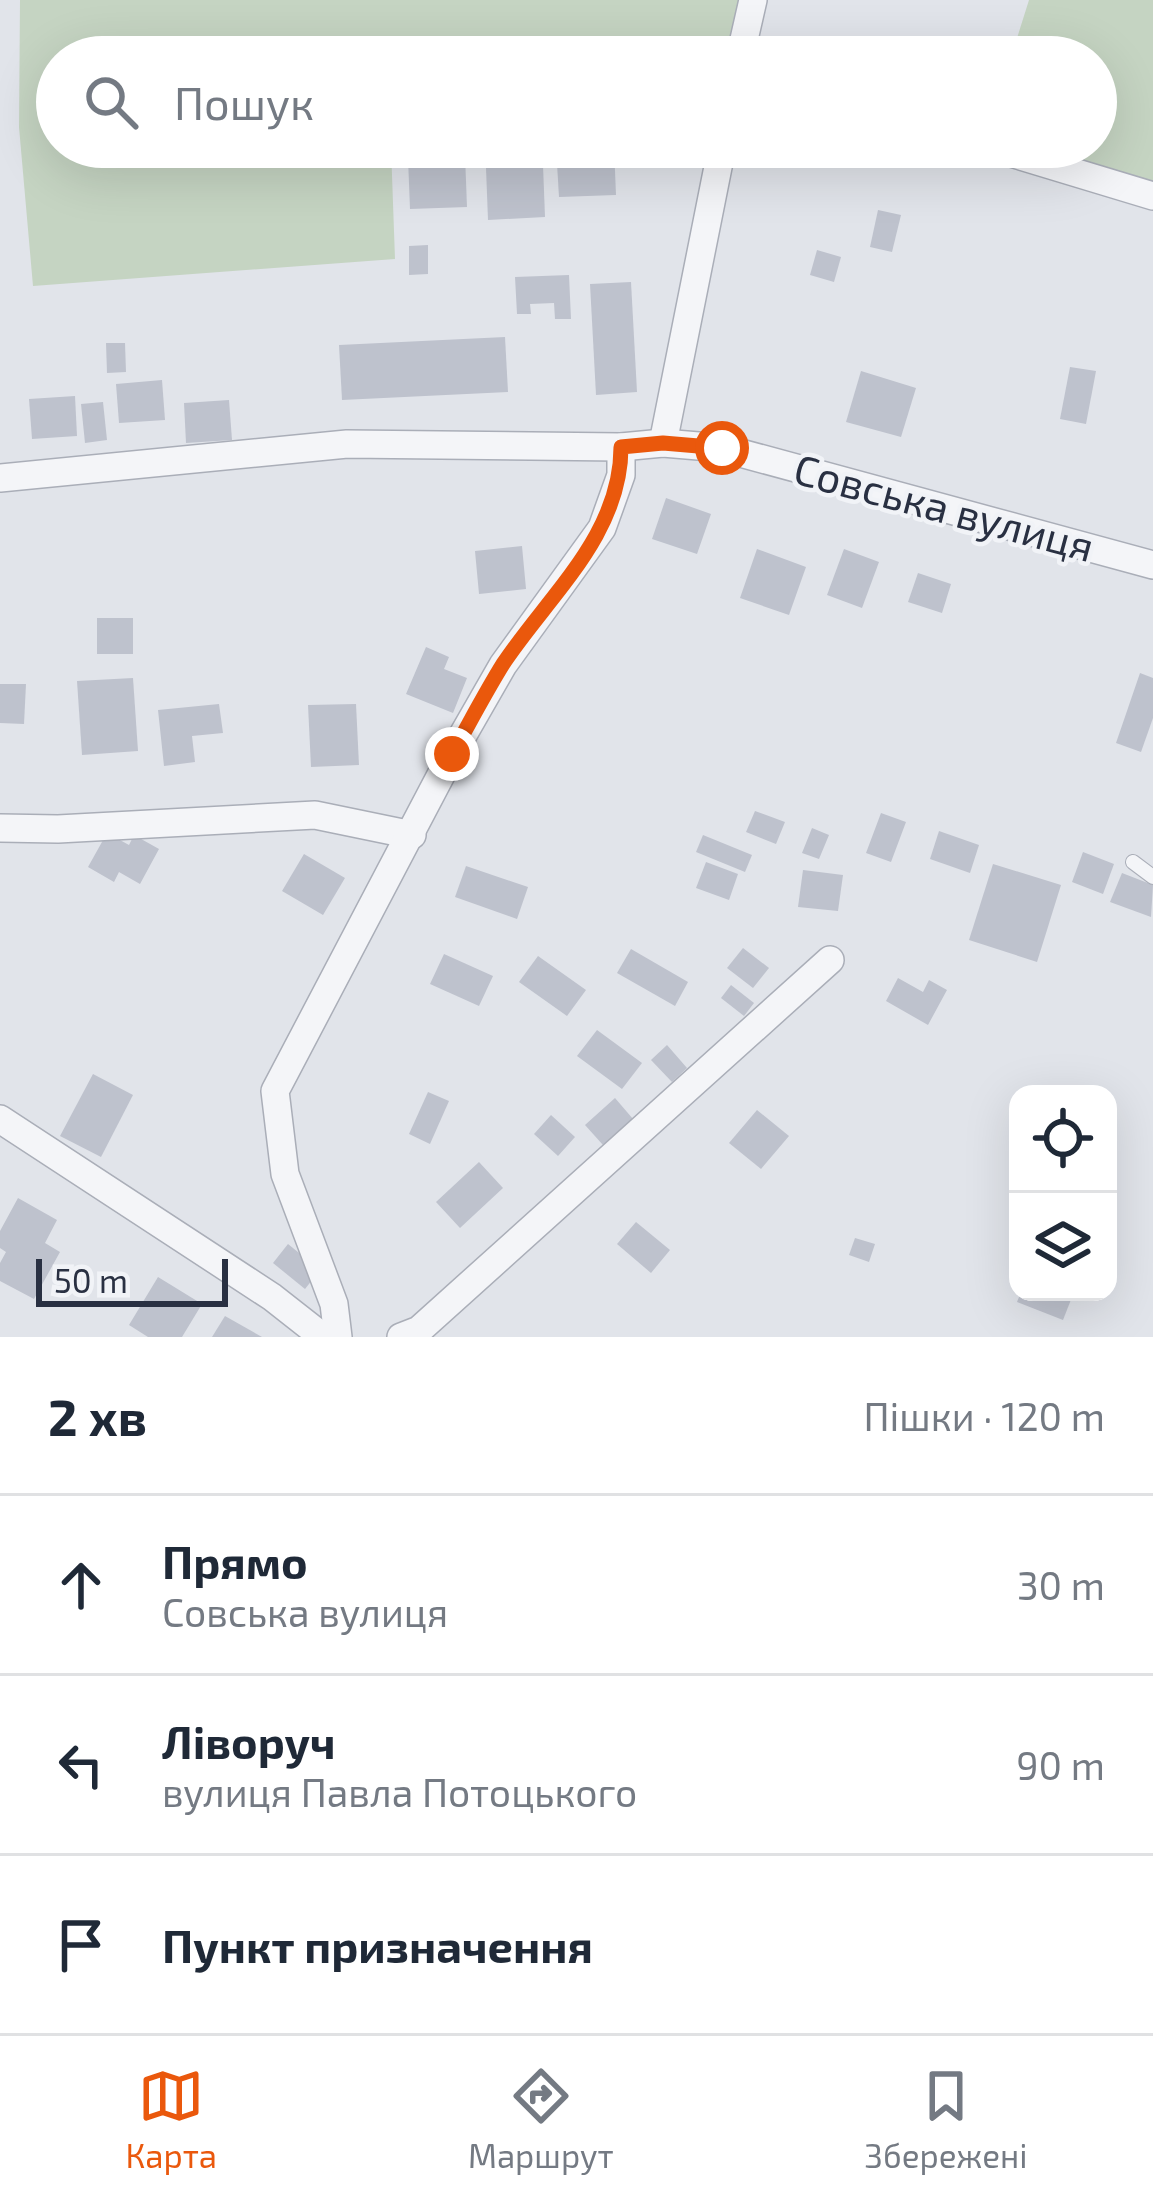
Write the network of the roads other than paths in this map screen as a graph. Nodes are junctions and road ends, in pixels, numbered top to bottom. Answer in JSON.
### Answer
{"nodes":[{"id":1,"x":753,"y":0,"type":"edge"},
{"id":2,"x":745,"y":36,"type":"edge"},
{"id":3,"x":718,"y":168,"type":"edge"},
{"id":4,"x":1060,"y":168,"type":"edge"},
{"id":5,"x":1153,"y":196,"type":"edge"},
{"id":6,"x":663,"y":443,"type":"junction"},
{"id":7,"x":621,"y":447,"type":"junction"},
{"id":8,"x":0,"y":478,"type":"edge"},
{"id":9,"x":1153,"y":565,"type":"edge"},
{"id":10,"x":0,"y":827,"type":"edge"},
{"id":11,"x":412,"y":835,"type":"junction"},
{"id":12,"x":1133,"y":862,"type":"dead end"},
{"id":13,"x":1153,"y":877,"type":"edge"},
{"id":14,"x":830,"y":960,"type":"dead end"},
{"id":15,"x":0,"y":1119,"type":"edge"},
{"id":16,"x":323,"y":1337,"type":"edge"},
{"id":17,"x":338,"y":1337,"type":"edge"},
{"id":18,"x":401,"y":1337,"type":"edge"}],
"edges":[{"from":1,"to":2,"type":"street"},
{"from":3,"to":6,"type":"street"},
{"from":4,"to":5,"type":"street"},
{"from":6,"to":7,"type":"street","name":"Совська вулиця"},
{"from":6,"to":9,"type":"street","name":"Совська вулиця"},
{"from":7,"to":8,"type":"street","name":"Совська вулиця"},
{"from":7,"to":11,"type":"street"},
{"from":10,"to":11,"type":"street"},
{"from":11,"to":17,"type":"street"},
{"from":12,"to":13,"type":"lane"},
{"from":14,"to":18,"type":"street"},
{"from":15,"to":16,"type":"street"}]}
